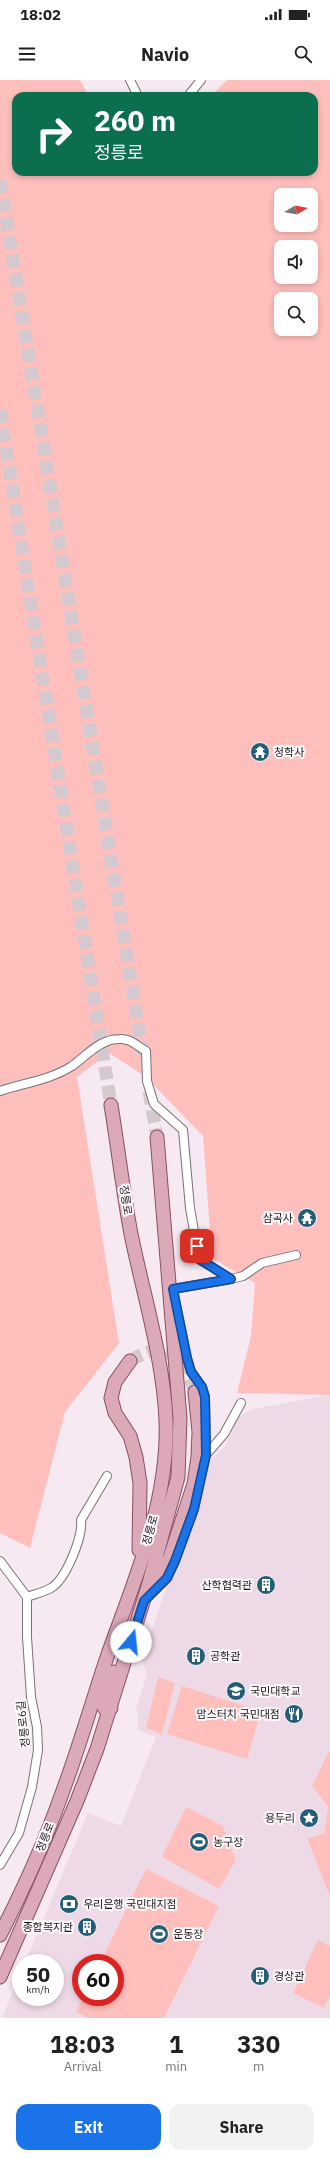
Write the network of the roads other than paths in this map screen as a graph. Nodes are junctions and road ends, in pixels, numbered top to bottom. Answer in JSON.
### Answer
{"nodes":[{"id":1,"x":130,"y":80,"type":"edge"},
{"id":2,"x":201,"y":80,"type":"edge"},
{"id":3,"x":136,"y":92,"type":"edge"},
{"id":4,"x":191,"y":92,"type":"edge"},
{"id":5,"x":0,"y":1091,"type":"edge"},
{"id":6,"x":111,"y":1105,"type":"tunnel mouth"},
{"id":7,"x":157,"y":1137,"type":"tunnel mouth"},
{"id":8,"x":161,"y":1203,"type":"junction"},
{"id":9,"x":296,"y":1255,"type":"dead end"},
{"id":10,"x":231,"y":1279,"type":"junction"},
{"id":11,"x":173,"y":1289,"type":"junction"},
{"id":12,"x":130,"y":1361,"type":"tunnel mouth"},
{"id":13,"x":195,"y":1392,"type":"tunnel mouth"},
{"id":14,"x":240,"y":1403,"type":"dead end"},
{"id":15,"x":206,"y":1455,"type":"junction"},
{"id":16,"x":107,"y":1476,"type":"dead end"},
{"id":17,"x":0,"y":1561,"type":"edge"},
{"id":18,"x":140,"y":1562,"type":"junction"},
{"id":19,"x":149,"y":1583,"type":"junction"},
{"id":20,"x":27,"y":1597,"type":"junction"},
{"id":21,"x":144,"y":1601,"type":"junction"},
{"id":22,"x":120,"y":1620,"type":"junction"},
{"id":23,"x":111,"y":1708,"type":"junction"},
{"id":24,"x":0,"y":1865,"type":"edge"},
{"id":25,"x":0,"y":1935,"type":"edge"},
{"id":26,"x":0,"y":1977,"type":"edge"}],
"edges":[{"from":1,"to":3,"type":"street"},
{"from":2,"to":4,"type":"street"},
{"from":5,"to":10,"type":"street"},
{"from":6,"to":18,"type":"main road","name":"정릉로"},
{"from":7,"to":8,"type":"main road","name":"정릉로"},
{"from":8,"to":11,"type":"street","name":"정릉로"},
{"from":8,"to":19,"type":"main road","name":"정릉로"},
{"from":9,"to":10,"type":"street"},
{"from":10,"to":11,"type":"street"},
{"from":11,"to":15,"type":"street","name":"정릉로"},
{"from":12,"to":18,"type":"main road"},
{"from":13,"to":19,"type":"main road"},
{"from":14,"to":15,"type":"street","name":"정릉로"},
{"from":15,"to":21,"type":"street","name":"정릉로"},
{"from":16,"to":20,"type":"street"},
{"from":17,"to":20,"type":"street"},
{"from":18,"to":22,"type":"main road","name":"정릉로"},
{"from":19,"to":21,"type":"main road","name":"정릉로"},
{"from":20,"to":24,"type":"street","name":"정릉로6길"},
{"from":21,"to":23,"type":"main road","name":"정릉로"},
{"from":22,"to":23,"type":"main road"},
{"from":22,"to":25,"type":"main road","name":"정릉로"},
{"from":23,"to":26,"type":"main road","name":"정릉로"}]}
